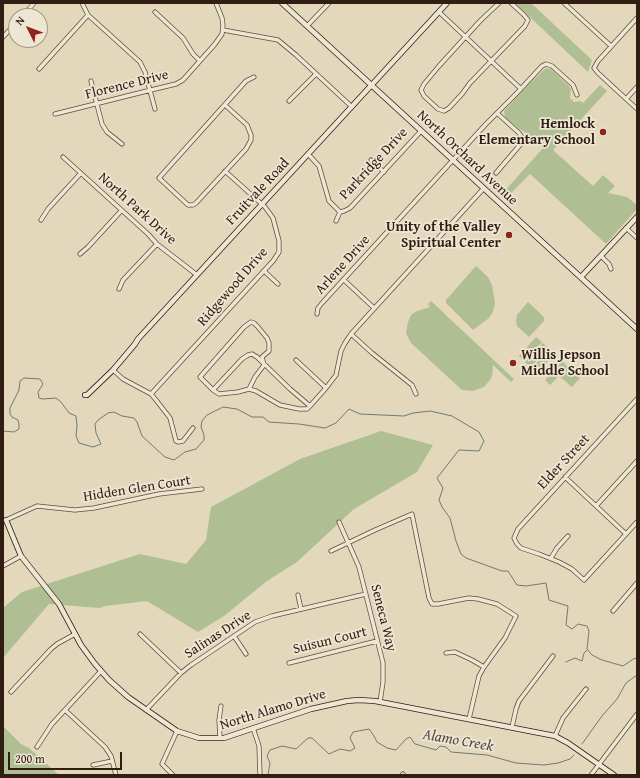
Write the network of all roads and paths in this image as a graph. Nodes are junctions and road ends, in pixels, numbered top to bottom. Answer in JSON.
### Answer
{"nodes":[{"id":1,"x":82,"y":3,"type":"edge"},
{"id":2,"x":216,"y":3,"type":"edge"},
{"id":3,"x":282,"y":3,"type":"edge"},
{"id":4,"x":329,"y":3,"type":"edge"},
{"id":5,"x":447,"y":3,"type":"edge"},
{"id":6,"x":499,"y":3,"type":"edge"},
{"id":7,"x":511,"y":3,"type":"edge"},
{"id":8,"x":564,"y":3,"type":"edge"},
{"id":9,"x":155,"y":12,"type":"dead end"},
{"id":10,"x":439,"y":12,"type":"junction"},
{"id":11,"x":88,"y":15,"type":"junction"},
{"id":12,"x":637,"y":18,"type":"edge"},
{"id":13,"x":308,"y":26,"type":"junction"},
{"id":14,"x":223,"y":30,"type":"junction"},
{"id":15,"x":466,"y":37,"type":"junction"},
{"id":16,"x":612,"y":46,"type":"junction"},
{"id":17,"x":491,"y":60,"type":"junction"},
{"id":18,"x":200,"y":61,"type":"junction"},
{"id":19,"x":39,"y":69,"type":"dead end"},
{"id":20,"x":316,"y":74,"type":"junction"},
{"id":21,"x":254,"y":77,"type":"dead end"},
{"id":22,"x":91,"y":81,"type":"dead end"},
{"id":23,"x":371,"y":85,"type":"junction"},
{"id":24,"x":637,"y":87,"type":"edge"},
{"id":25,"x":521,"y":89,"type":"junction"},
{"id":26,"x":151,"y":90,"type":"junction"},
{"id":27,"x":577,"y":95,"type":"dead end"},
{"id":28,"x":626,"y":99,"type":"junction"},
{"id":29,"x":289,"y":101,"type":"dead end"},
{"id":30,"x":96,"y":104,"type":"junction"},
{"id":31,"x":225,"y":105,"type":"junction"},
{"id":32,"x":352,"y":107,"type":"junction"},
{"id":33,"x":155,"y":109,"type":"dead end"},
{"id":34,"x":637,"y":109,"type":"edge"},
{"id":35,"x":497,"y":113,"type":"junction"},
{"id":36,"x":55,"y":114,"type":"dead end"},
{"id":37,"x":421,"y":130,"type":"junction"},
{"id":38,"x":122,"y":144,"type":"dead end"},
{"id":39,"x":308,"y":154,"type":"junction"},
{"id":40,"x":63,"y":157,"type":"dead end"},
{"id":41,"x":371,"y":160,"type":"dead end"},
{"id":42,"x":453,"y":160,"type":"junction"},
{"id":43,"x":225,"y":171,"type":"junction"},
{"id":44,"x":384,"y":172,"type":"junction"},
{"id":45,"x":81,"y":173,"type":"junction"},
{"id":46,"x":496,"y":173,"type":"dead end"},
{"id":47,"x":484,"y":188,"type":"junction"},
{"id":48,"x":261,"y":204,"type":"junction"},
{"id":49,"x":121,"y":211,"type":"junction"},
{"id":50,"x":340,"y":212,"type":"junction"},
{"id":51,"x":637,"y":217,"type":"edge"},
{"id":52,"x":41,"y":220,"type":"dead end"},
{"id":53,"x":336,"y":220,"type":"dead end"},
{"id":54,"x":626,"y":228,"type":"junction"},
{"id":55,"x":637,"y":238,"type":"edge"},
{"id":56,"x":157,"y":244,"type":"junction"},
{"id":57,"x":80,"y":254,"type":"dead end"},
{"id":58,"x":601,"y":256,"type":"junction"},
{"id":59,"x":611,"y":269,"type":"dead end"},
{"id":60,"x":264,"y":271,"type":"junction"},
{"id":61,"x":197,"y":276,"type":"junction"},
{"id":62,"x":581,"y":277,"type":"junction"},
{"id":63,"x":344,"y":280,"type":"junction"},
{"id":64,"x":278,"y":284,"type":"dead end"},
{"id":65,"x":119,"y":289,"type":"dead end"},
{"id":66,"x":374,"y":308,"type":"junction"},
{"id":67,"x":317,"y":314,"type":"dead end"},
{"id":68,"x":637,"y":329,"type":"edge"},
{"id":69,"x":351,"y":334,"type":"junction"},
{"id":70,"x":296,"y":360,"type":"dead end"},
{"id":71,"x":264,"y":365,"type":"junction"},
{"id":72,"x":113,"y":370,"type":"junction"},
{"id":73,"x":326,"y":388,"type":"junction"},
{"id":74,"x":250,"y":389,"type":"junction"},
{"id":75,"x":213,"y":390,"type":"junction"},
{"id":76,"x":151,"y":394,"type":"junction"},
{"id":77,"x":416,"y":394,"type":"dead end"},
{"id":78,"x":85,"y":395,"type":"dead end"},
{"id":79,"x":637,"y":399,"type":"edge"},
{"id":80,"x":310,"y":406,"type":"junction"},
{"id":81,"x":193,"y":428,"type":"dead end"},
{"id":82,"x":637,"y":461,"type":"edge"},
{"id":83,"x":565,"y":477,"type":"junction"},
{"id":84,"x":202,"y":489,"type":"dead end"},
{"id":85,"x":596,"y":506,"type":"junction"},
{"id":86,"x":6,"y":520,"type":"joint"},
{"id":87,"x":339,"y":522,"type":"dead end"},
{"id":88,"x":637,"y":522,"type":"edge"},
{"id":89,"x":626,"y":534,"type":"junction"},
{"id":90,"x":568,"y":536,"type":"dead end"},
{"id":91,"x":349,"y":542,"type":"junction"},
{"id":92,"x":331,"y":551,"type":"dead end"},
{"id":93,"x":21,"y":556,"type":"junction"},
{"id":94,"x":551,"y":558,"type":"junction"},
{"id":95,"x":3,"y":566,"type":"edge"},
{"id":96,"x":637,"y":584,"type":"edge"},
{"id":97,"x":366,"y":594,"type":"junction"},
{"id":98,"x":298,"y":595,"type":"dead end"},
{"id":99,"x":302,"y":609,"type":"junction"},
{"id":100,"x":613,"y":610,"type":"dead end"},
{"id":101,"x":75,"y":634,"type":"junction"},
{"id":102,"x":140,"y":634,"type":"dead end"},
{"id":103,"x":234,"y":636,"type":"junction"},
{"id":104,"x":377,"y":641,"type":"junction"},
{"id":105,"x":446,"y":653,"type":"dead end"},
{"id":106,"x":246,"y":654,"type":"dead end"},
{"id":107,"x":553,"y":656,"type":"dead end"},
{"id":108,"x":289,"y":663,"type":"dead end"},
{"id":109,"x":484,"y":667,"type":"junction"},
{"id":110,"x":101,"y":671,"type":"junction"},
{"id":111,"x":181,"y":673,"type":"junction"},
{"id":112,"x":586,"y":688,"type":"dead end"},
{"id":113,"x":12,"y":692,"type":"dead end"},
{"id":114,"x":380,"y":702,"type":"junction"},
{"id":115,"x":221,"y":706,"type":"dead end"},
{"id":116,"x":66,"y":710,"type":"junction"},
{"id":117,"x":146,"y":710,"type":"junction"},
{"id":118,"x":637,"y":714,"type":"edge"},
{"id":119,"x":469,"y":719,"type":"junction"},
{"id":120,"x":253,"y":728,"type":"junction"},
{"id":121,"x":512,"y":728,"type":"junction"},
{"id":122,"x":177,"y":731,"type":"junction"},
{"id":123,"x":555,"y":736,"type":"junction"},
{"id":124,"x":220,"y":738,"type":"junction"},
{"id":125,"x":37,"y":747,"type":"dead end"},
{"id":126,"x":112,"y":761,"type":"junction"},
{"id":127,"x":93,"y":765,"type":"dead end"},
{"id":128,"x":599,"y":765,"type":"junction"},
{"id":129,"x":116,"y":775,"type":"edge"},
{"id":130,"x":173,"y":775,"type":"edge"},
{"id":131,"x":260,"y":775,"type":"edge"},
{"id":132,"x":591,"y":775,"type":"edge"},
{"id":133,"x":614,"y":775,"type":"edge"}],
"edges":[{"from":1,"to":11,"type":"street"},
{"from":2,"to":14,"type":"street"},
{"from":3,"to":13,"type":"street","name":"North Orchard Avenue"},
{"from":4,"to":13,"type":"street"},
{"from":5,"to":10,"type":"street","name":"Fruitvale Road"},
{"from":6,"to":15,"type":"street"},
{"from":7,"to":17,"type":"street"},
{"from":8,"to":16,"type":"street"},
{"from":9,"to":18,"type":"street"},
{"from":10,"to":15,"type":"street"},
{"from":10,"to":23,"type":"street","name":"Fruitvale Road"},
{"from":11,"to":19,"type":"street"},
{"from":11,"to":26,"type":"street"},
{"from":12,"to":16,"type":"street"},
{"from":13,"to":23,"type":"street","name":"North Orchard Avenue"},
{"from":14,"to":18,"type":"street","name":"Florence Drive"},
{"from":14,"to":20,"type":"street"},
{"from":15,"to":17,"type":"street"},
{"from":15,"to":17,"type":"street"},
{"from":16,"to":28,"type":"street"},
{"from":17,"to":25,"type":"street"},
{"from":18,"to":26,"type":"street","name":"Florence Drive"},
{"from":20,"to":29,"type":"street"},
{"from":20,"to":32,"type":"street"},
{"from":21,"to":31,"type":"street"},
{"from":22,"to":30,"type":"street"},
{"from":23,"to":32,"type":"street","name":"Fruitvale Road"},
{"from":23,"to":37,"type":"street","name":"North Orchard Avenue"},
{"from":24,"to":28,"type":"street"},
{"from":25,"to":27,"type":"street","name":"Arlene Drive"},
{"from":25,"to":35,"type":"street","name":"Arlene Drive"},
{"from":26,"to":30,"type":"street","name":"Florence Drive"},
{"from":26,"to":33,"type":"street"},
{"from":28,"to":34,"type":"street"},
{"from":30,"to":36,"type":"street","name":"Florence Drive"},
{"from":30,"to":38,"type":"street"},
{"from":31,"to":43,"type":"street"},
{"from":31,"to":43,"type":"street"},
{"from":32,"to":39,"type":"street","name":"Fruitvale Road"},
{"from":35,"to":42,"type":"street","name":"Arlene Drive"},
{"from":35,"to":46,"type":"street"},
{"from":37,"to":42,"type":"street","name":"North Orchard Avenue"},
{"from":37,"to":44,"type":"street","name":"Parkridge Drive"},
{"from":39,"to":48,"type":"street","name":"Fruitvale Road"},
{"from":39,"to":50,"type":"street","name":"Parkridge Drive"},
{"from":40,"to":45,"type":"street","name":"North Park Drive"},
{"from":41,"to":44,"type":"street"},
{"from":42,"to":47,"type":"street","name":"North Orchard Avenue"},
{"from":42,"to":63,"type":"street","name":"Arlene Drive"},
{"from":43,"to":48,"type":"street","name":"Ridgewood Drive"},
{"from":44,"to":50,"type":"street","name":"Parkridge Drive"},
{"from":45,"to":49,"type":"street","name":"North Park Drive"},
{"from":45,"to":52,"type":"street"},
{"from":47,"to":62,"type":"street","name":"North Orchard Avenue"},
{"from":47,"to":66,"type":"street"},
{"from":48,"to":60,"type":"street","name":"Ridgewood Drive"},
{"from":48,"to":61,"type":"street","name":"Fruitvale Road"},
{"from":49,"to":56,"type":"street","name":"North Park Drive"},
{"from":49,"to":57,"type":"street"},
{"from":50,"to":53,"type":"street"},
{"from":51,"to":54,"type":"street"},
{"from":54,"to":55,"type":"street"},
{"from":54,"to":58,"type":"street"},
{"from":56,"to":61,"type":"street","name":"North Park Drive"},
{"from":56,"to":65,"type":"street"},
{"from":58,"to":59,"type":"street"},
{"from":58,"to":62,"type":"street"},
{"from":60,"to":64,"type":"street"},
{"from":60,"to":76,"type":"street","name":"Ridgewood Drive"},
{"from":61,"to":72,"type":"street","name":"Fruitvale Road"},
{"from":62,"to":68,"type":"street","name":"North Orchard Avenue"},
{"from":63,"to":66,"type":"street"},
{"from":63,"to":67,"type":"street","name":"Arlene Drive"},
{"from":66,"to":69,"type":"street"},
{"from":69,"to":73,"type":"street"},
{"from":69,"to":77,"type":"street"},
{"from":70,"to":73,"type":"street"},
{"from":71,"to":74,"type":"street"},
{"from":71,"to":75,"type":"street"},
{"from":71,"to":75,"type":"street"},
{"from":71,"to":80,"type":"street"},
{"from":72,"to":76,"type":"street"},
{"from":72,"to":78,"type":"street","name":"Fruitvale Road"},
{"from":73,"to":80,"type":"street"},
{"from":74,"to":75,"type":"street"},
{"from":74,"to":80,"type":"street"},
{"from":76,"to":81,"type":"street"},
{"from":79,"to":83,"type":"street","name":"Elder Street"},
{"from":82,"to":85,"type":"street"},
{"from":83,"to":85,"type":"street"},
{"from":83,"to":94,"type":"street","name":"Elder Street"},
{"from":84,"to":86,"type":"street","name":"Hidden Glen Court"},
{"from":85,"to":89,"type":"street"},
{"from":86,"to":93,"type":"street","name":"North Alamo Drive"},
{"from":87,"to":91,"type":"street","name":"Seneca Way"},
{"from":88,"to":89,"type":"street"},
{"from":89,"to":94,"type":"street"},
{"from":90,"to":94,"type":"street"},
{"from":91,"to":92,"type":"street"},
{"from":91,"to":97,"type":"street","name":"Seneca Way"},
{"from":91,"to":109,"type":"street"},
{"from":93,"to":95,"type":"street"},
{"from":93,"to":101,"type":"street","name":"North Alamo Drive"},
{"from":96,"to":100,"type":"street"},
{"from":97,"to":99,"type":"street","name":"Salinas Drive"},
{"from":97,"to":104,"type":"street","name":"Seneca Way"},
{"from":98,"to":99,"type":"street"},
{"from":99,"to":103,"type":"street","name":"Salinas Drive"},
{"from":101,"to":110,"type":"street","name":"North Alamo Drive"},
{"from":101,"to":113,"type":"street"},
{"from":102,"to":111,"type":"street"},
{"from":103,"to":106,"type":"street"},
{"from":103,"to":111,"type":"street","name":"Salinas Drive"},
{"from":104,"to":108,"type":"street","name":"Suisun Court"},
{"from":104,"to":114,"type":"street","name":"Seneca Way"},
{"from":105,"to":109,"type":"street"},
{"from":107,"to":121,"type":"street"},
{"from":109,"to":119,"type":"street"},
{"from":110,"to":116,"type":"street"},
{"from":110,"to":117,"type":"street","name":"North Alamo Drive"},
{"from":111,"to":117,"type":"street","name":"Salinas Drive"},
{"from":112,"to":123,"type":"street"},
{"from":114,"to":119,"type":"street","name":"North Alamo Drive"},
{"from":114,"to":120,"type":"street","name":"North Alamo Drive"},
{"from":115,"to":124,"type":"street"},
{"from":116,"to":125,"type":"street"},
{"from":116,"to":126,"type":"street"},
{"from":117,"to":122,"type":"street","name":"North Alamo Drive"},
{"from":118,"to":128,"type":"street"},
{"from":119,"to":121,"type":"street","name":"North Alamo Drive"},
{"from":120,"to":124,"type":"street","name":"North Alamo Drive"},
{"from":120,"to":131,"type":"street"},
{"from":121,"to":123,"type":"street","name":"North Alamo Drive"},
{"from":122,"to":124,"type":"street","name":"North Alamo Drive"},
{"from":122,"to":130,"type":"street"},
{"from":123,"to":128,"type":"street","name":"North Alamo Drive"},
{"from":126,"to":127,"type":"street"},
{"from":126,"to":129,"type":"street"},
{"from":128,"to":132,"type":"street"},
{"from":128,"to":133,"type":"street","name":"North Alamo Drive"}]}
